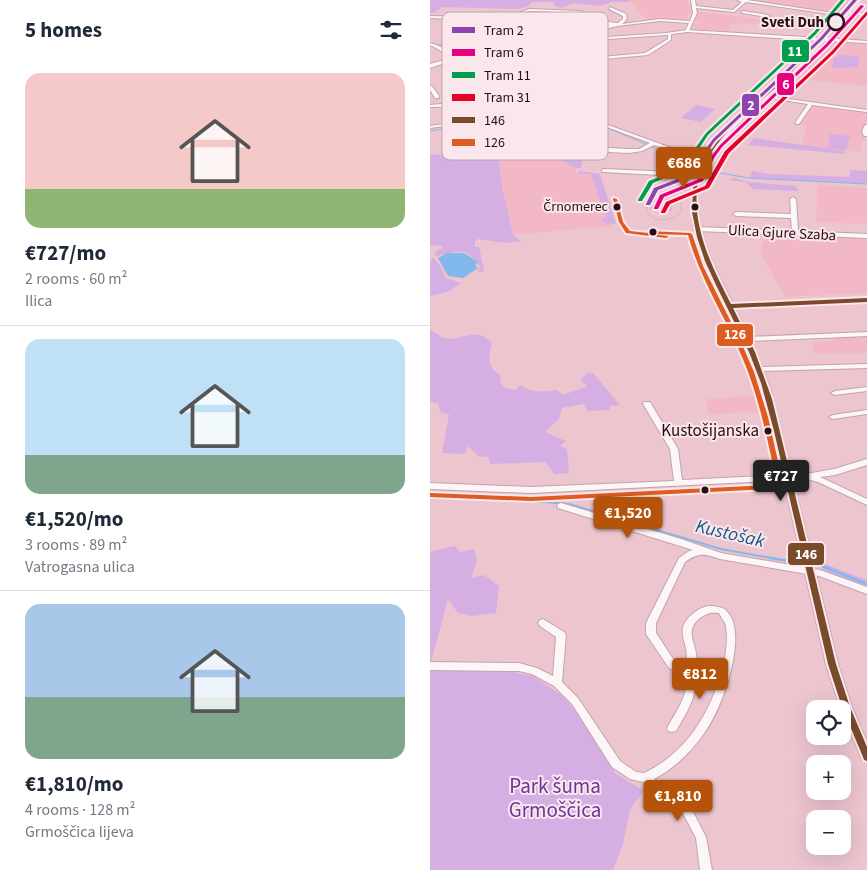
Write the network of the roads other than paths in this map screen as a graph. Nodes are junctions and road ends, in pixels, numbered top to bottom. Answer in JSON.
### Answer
{"nodes":[{"id":1,"x":692,"y":0,"type":"edge"},
{"id":2,"x":739,"y":0,"type":"edge"},
{"id":3,"x":857,"y":0,"type":"edge"},
{"id":4,"x":745,"y":1,"type":"edge"},
{"id":5,"x":695,"y":7,"type":"junction"},
{"id":6,"x":610,"y":8,"type":"dead end"},
{"id":7,"x":738,"y":11,"type":"junction"},
{"id":8,"x":523,"y":12,"type":"edge"},
{"id":9,"x":581,"y":12,"type":"dead end"},
{"id":10,"x":845,"y":14,"type":"junction"},
{"id":11,"x":768,"y":16,"type":"dead end"},
{"id":12,"x":867,"y":16,"type":"edge"},
{"id":13,"x":690,"y":22,"type":"junction"},
{"id":14,"x":608,"y":24,"type":"edge"},
{"id":15,"x":617,"y":25,"type":"junction"},
{"id":16,"x":608,"y":27,"type":"edge"},
{"id":17,"x":688,"y":31,"type":"junction"},
{"id":18,"x":669,"y":34,"type":"junction"},
{"id":19,"x":608,"y":38,"type":"edge"},
{"id":20,"x":824,"y":39,"type":"junction"},
{"id":21,"x":867,"y":42,"type":"edge"},
{"id":22,"x":430,"y":44,"type":"edge"},
{"id":23,"x":442,"y":50,"type":"edge"},
{"id":24,"x":608,"y":58,"type":"edge"},
{"id":25,"x":442,"y":62,"type":"edge"},
{"id":26,"x":430,"y":66,"type":"edge"},
{"id":27,"x":430,"y":87,"type":"edge"},
{"id":28,"x":763,"y":96,"type":"junction"},
{"id":29,"x":436,"y":98,"type":"dead end"},
{"id":30,"x":811,"y":104,"type":"junction"},
{"id":31,"x":867,"y":111,"type":"edge"},
{"id":32,"x":797,"y":123,"type":"dead end"},
{"id":33,"x":867,"y":126,"type":"edge"},
{"id":34,"x":608,"y":129,"type":"edge"},
{"id":35,"x":866,"y":135,"type":"edge"},
{"id":36,"x":651,"y":145,"type":"junction"},
{"id":37,"x":711,"y":148,"type":"junction"},
{"id":38,"x":608,"y":150,"type":"edge"},
{"id":39,"x":682,"y":154,"type":"junction"},
{"id":40,"x":702,"y":163,"type":"junction"},
{"id":41,"x":604,"y":171,"type":"dead end"},
{"id":42,"x":698,"y":175,"type":"junction"},
{"id":43,"x":793,"y":198,"type":"dead end"},
{"id":44,"x":736,"y":214,"type":"dead end"},
{"id":45,"x":794,"y":216,"type":"junction"},
{"id":46,"x":698,"y":229,"type":"junction"},
{"id":47,"x":795,"y":234,"type":"junction"},
{"id":48,"x":867,"y":236,"type":"edge"},
{"id":49,"x":867,"y":300,"type":"edge"},
{"id":50,"x":731,"y":306,"type":"junction"},
{"id":51,"x":867,"y":334,"type":"edge"},
{"id":52,"x":747,"y":338,"type":"junction"},
{"id":53,"x":867,"y":366,"type":"edge"},
{"id":54,"x":760,"y":370,"type":"junction"},
{"id":55,"x":867,"y":389,"type":"edge"},
{"id":56,"x":835,"y":393,"type":"dead end"},
{"id":57,"x":647,"y":404,"type":"dead end"},
{"id":58,"x":867,"y":412,"type":"edge"},
{"id":59,"x":833,"y":417,"type":"dead end"},
{"id":60,"x":864,"y":463,"type":"edge"},
{"id":61,"x":831,"y":473,"type":"junction"},
{"id":62,"x":806,"y":477,"type":"junction"},
{"id":63,"x":788,"y":478,"type":"junction"},
{"id":64,"x":678,"y":482,"type":"junction"},
{"id":65,"x":430,"y":486,"type":"edge"},
{"id":66,"x":833,"y":486,"type":"junction"},
{"id":67,"x":867,"y":502,"type":"edge"},
{"id":68,"x":562,"y":506,"type":"dead end"},
{"id":69,"x":704,"y":551,"type":"junction"},
{"id":70,"x":809,"y":571,"type":"junction"},
{"id":71,"x":867,"y":591,"type":"edge"},
{"id":72,"x":543,"y":624,"type":"dead end"},
{"id":73,"x":431,"y":666,"type":"edge"},
{"id":74,"x":688,"y":669,"type":"junction"},
{"id":75,"x":557,"y":683,"type":"junction"},
{"id":76,"x":672,"y":728,"type":"dead end"},
{"id":77,"x":866,"y":754,"type":"edge"},
{"id":78,"x":646,"y":778,"type":"junction"},
{"id":79,"x":706,"y":870,"type":"edge"}],
"edges":[{"from":1,"to":5,"type":"street"},
{"from":2,"to":4,"type":"street"},
{"from":3,"to":10,"type":"main road"},
{"from":4,"to":7,"type":"street"},
{"from":4,"to":10,"type":"street"},
{"from":5,"to":7,"type":"street"},
{"from":5,"to":13,"type":"street"},
{"from":6,"to":15,"type":"street"},
{"from":7,"to":11,"type":"street"},
{"from":8,"to":9,"type":"street"},
{"from":10,"to":12,"type":"street"},
{"from":10,"to":20,"type":"main road"},
{"from":13,"to":15,"type":"street"},
{"from":13,"to":17,"type":"street"},
{"from":14,"to":15,"type":"street"},
{"from":15,"to":16,"type":"street"},
{"from":17,"to":18,"type":"main road"},
{"from":17,"to":20,"type":"main road"},
{"from":18,"to":19,"type":"main road"},
{"from":18,"to":24,"type":"street"},
{"from":20,"to":21,"type":"main road"},
{"from":20,"to":28,"type":"main road"},
{"from":22,"to":23,"type":"street"},
{"from":25,"to":26,"type":"main road"},
{"from":27,"to":29,"type":"street"},
{"from":28,"to":30,"type":"street"},
{"from":28,"to":37,"type":"main road"},
{"from":30,"to":31,"type":"street"},
{"from":30,"to":32,"type":"street"},
{"from":33,"to":35,"type":"street"},
{"from":34,"to":36,"type":"street"},
{"from":36,"to":38,"type":"street"},
{"from":36,"to":39,"type":"street"},
{"from":37,"to":39,"type":"main road"},
{"from":37,"to":40,"type":"main road"},
{"from":39,"to":40,"type":"street"},
{"from":40,"to":42,"type":"main road"},
{"from":41,"to":42,"type":"street"},
{"from":42,"to":46,"type":"main road"},
{"from":43,"to":45,"type":"street"},
{"from":44,"to":45,"type":"street"},
{"from":45,"to":47,"type":"street"},
{"from":46,"to":47,"type":"street","name":"Ulica Gjure Szaba"},
{"from":46,"to":50,"type":"main road"},
{"from":47,"to":48,"type":"street","name":"Ulica Gjure Szaba"},
{"from":49,"to":50,"type":"main road"},
{"from":50,"to":52,"type":"main road"},
{"from":51,"to":52,"type":"street"},
{"from":52,"to":54,"type":"main road"},
{"from":53,"to":54,"type":"street"},
{"from":54,"to":63,"type":"main road"},
{"from":55,"to":56,"type":"street"},
{"from":57,"to":64,"type":"street"},
{"from":58,"to":59,"type":"street"},
{"from":60,"to":61,"type":"street"},
{"from":61,"to":62,"type":"street"},
{"from":61,"to":66,"type":"street"},
{"from":62,"to":63,"type":"street"},
{"from":62,"to":66,"type":"street"},
{"from":63,"to":64,"type":"street"},
{"from":63,"to":70,"type":"main road"},
{"from":64,"to":65,"type":"street"},
{"from":66,"to":67,"type":"street"},
{"from":68,"to":69,"type":"street"},
{"from":69,"to":70,"type":"street"},
{"from":69,"to":74,"type":"street"},
{"from":70,"to":71,"type":"street"},
{"from":70,"to":77,"type":"main road"},
{"from":72,"to":75,"type":"street"},
{"from":73,"to":75,"type":"street"},
{"from":74,"to":76,"type":"street"},
{"from":74,"to":78,"type":"street"},
{"from":75,"to":78,"type":"street"},
{"from":78,"to":79,"type":"street"}]}
